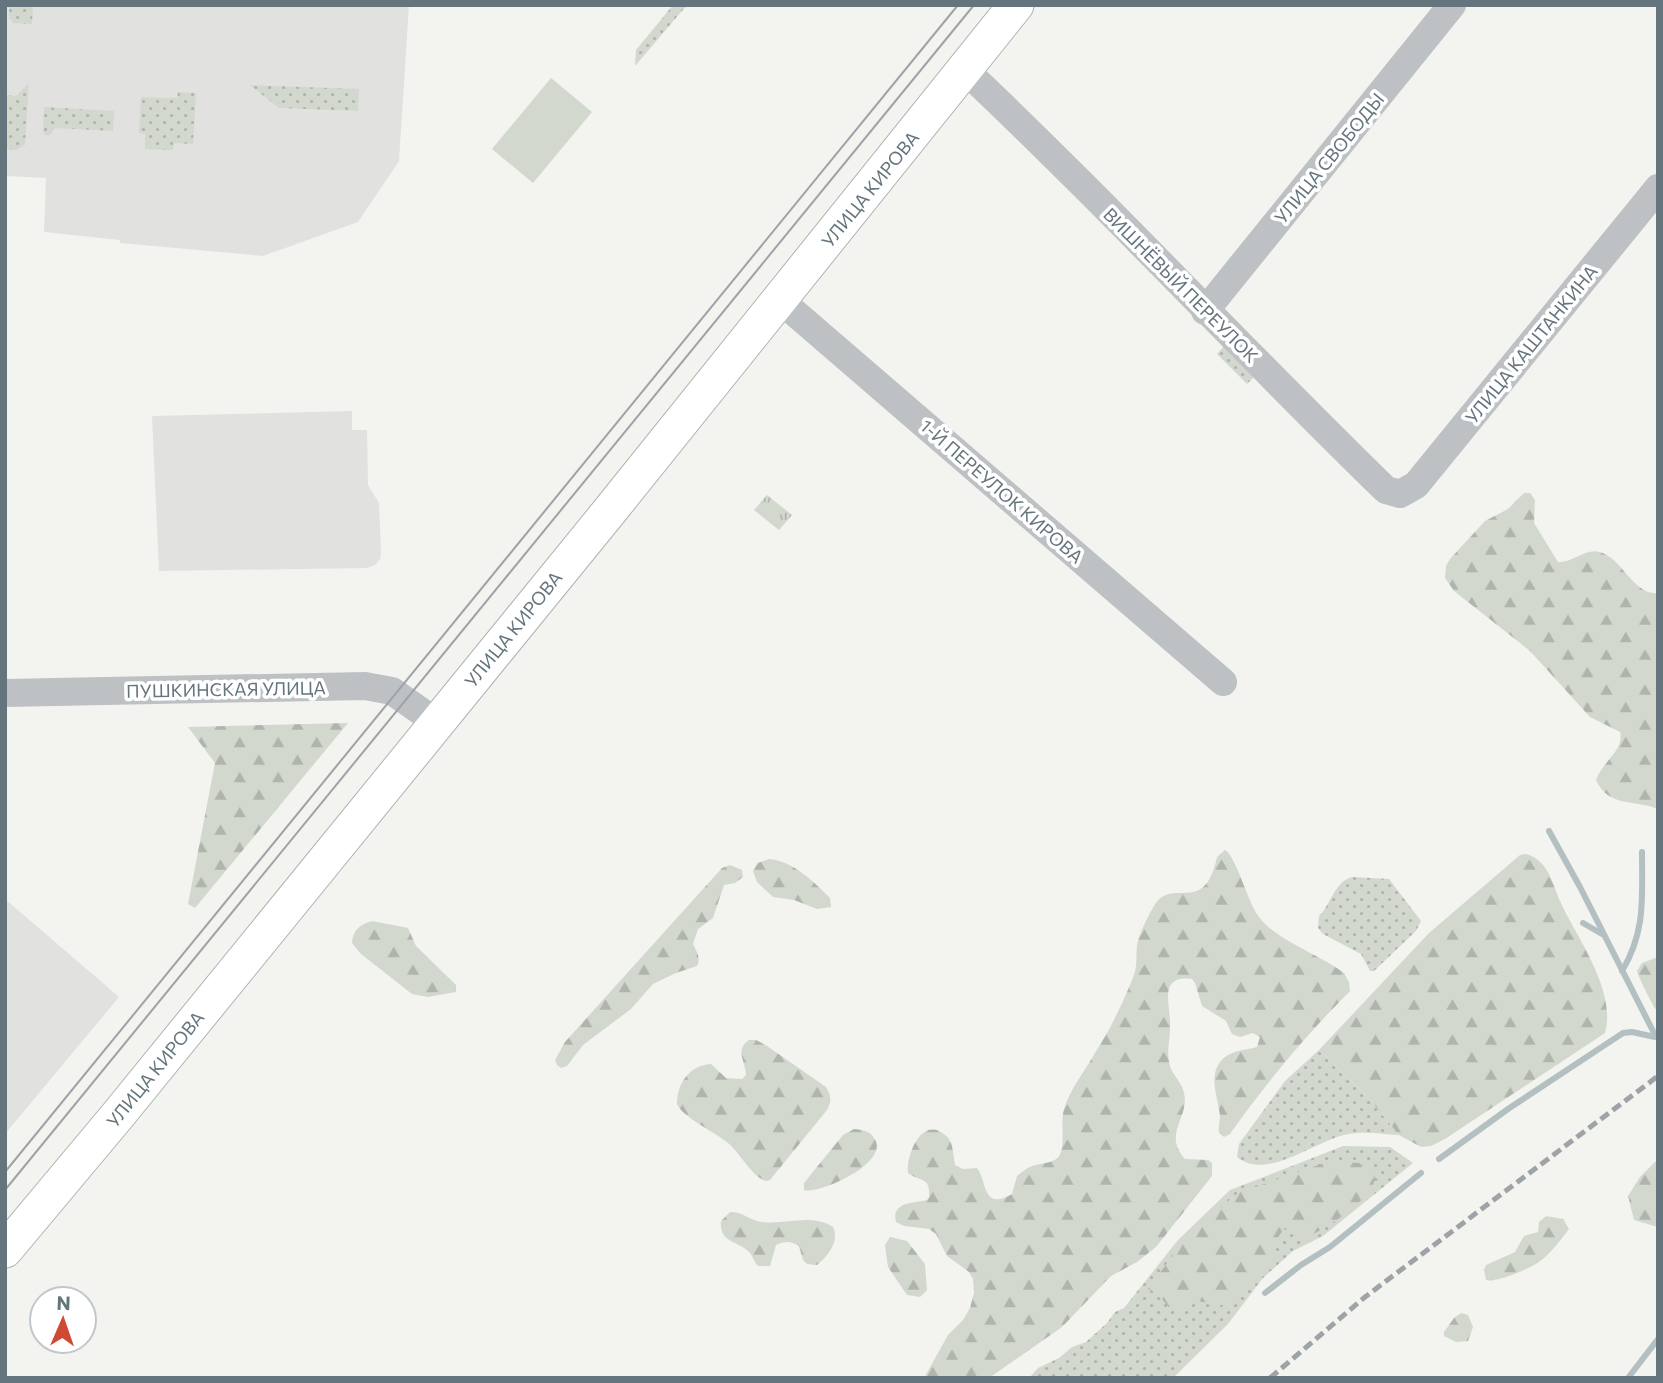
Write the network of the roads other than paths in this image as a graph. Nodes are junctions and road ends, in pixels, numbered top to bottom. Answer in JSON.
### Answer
{"nodes":[{"id":1,"x":1016,"y":5,"type":"edge"},
{"id":2,"x":1452,"y":5,"type":"edge"},
{"id":3,"x":965,"y":70,"type":"junction"},
{"id":4,"x":1658,"y":188,"type":"edge"},
{"id":5,"x":780,"y":300,"type":"junction"},
{"id":6,"x":1205,"y":311,"type":"junction"},
{"id":7,"x":1399,"y":494,"type":"joint"},
{"id":8,"x":1223,"y":682,"type":"dead end"},
{"id":9,"x":5,"y":693,"type":"edge"},
{"id":10,"x":436,"y":722,"type":"junction"},
{"id":11,"x":5,"y":1250,"type":"edge"}],
"edges":[{"from":1,"to":3,"type":"main road","name":"УЛИЦА КИРОВА"},
{"from":2,"to":6,"type":"street","name":"УЛИЦА СВОБОДЫ"},
{"from":3,"to":5,"type":"main road","name":"УЛИЦА КИРОВА"},
{"from":3,"to":6,"type":"street","name":"ВИШНЁВЫЙ ПЕРЕУЛОК"},
{"from":4,"to":7,"type":"street","name":"УЛИЦА КАШТАНКИНА"},
{"from":5,"to":8,"type":"street","name":"1-Й ПЕРЕУЛОК КИРОВА"},
{"from":5,"to":10,"type":"main road","name":"УЛИЦА КИРОВА"},
{"from":6,"to":7,"type":"street","name":"ВИШНЁВЫЙ ПЕРЕУЛОК"},
{"from":9,"to":10,"type":"street","name":"ПУШКИНСКАЯ УЛИЦА"},
{"from":10,"to":11,"type":"main road","name":"УЛИЦА КИРОВА"}]}
